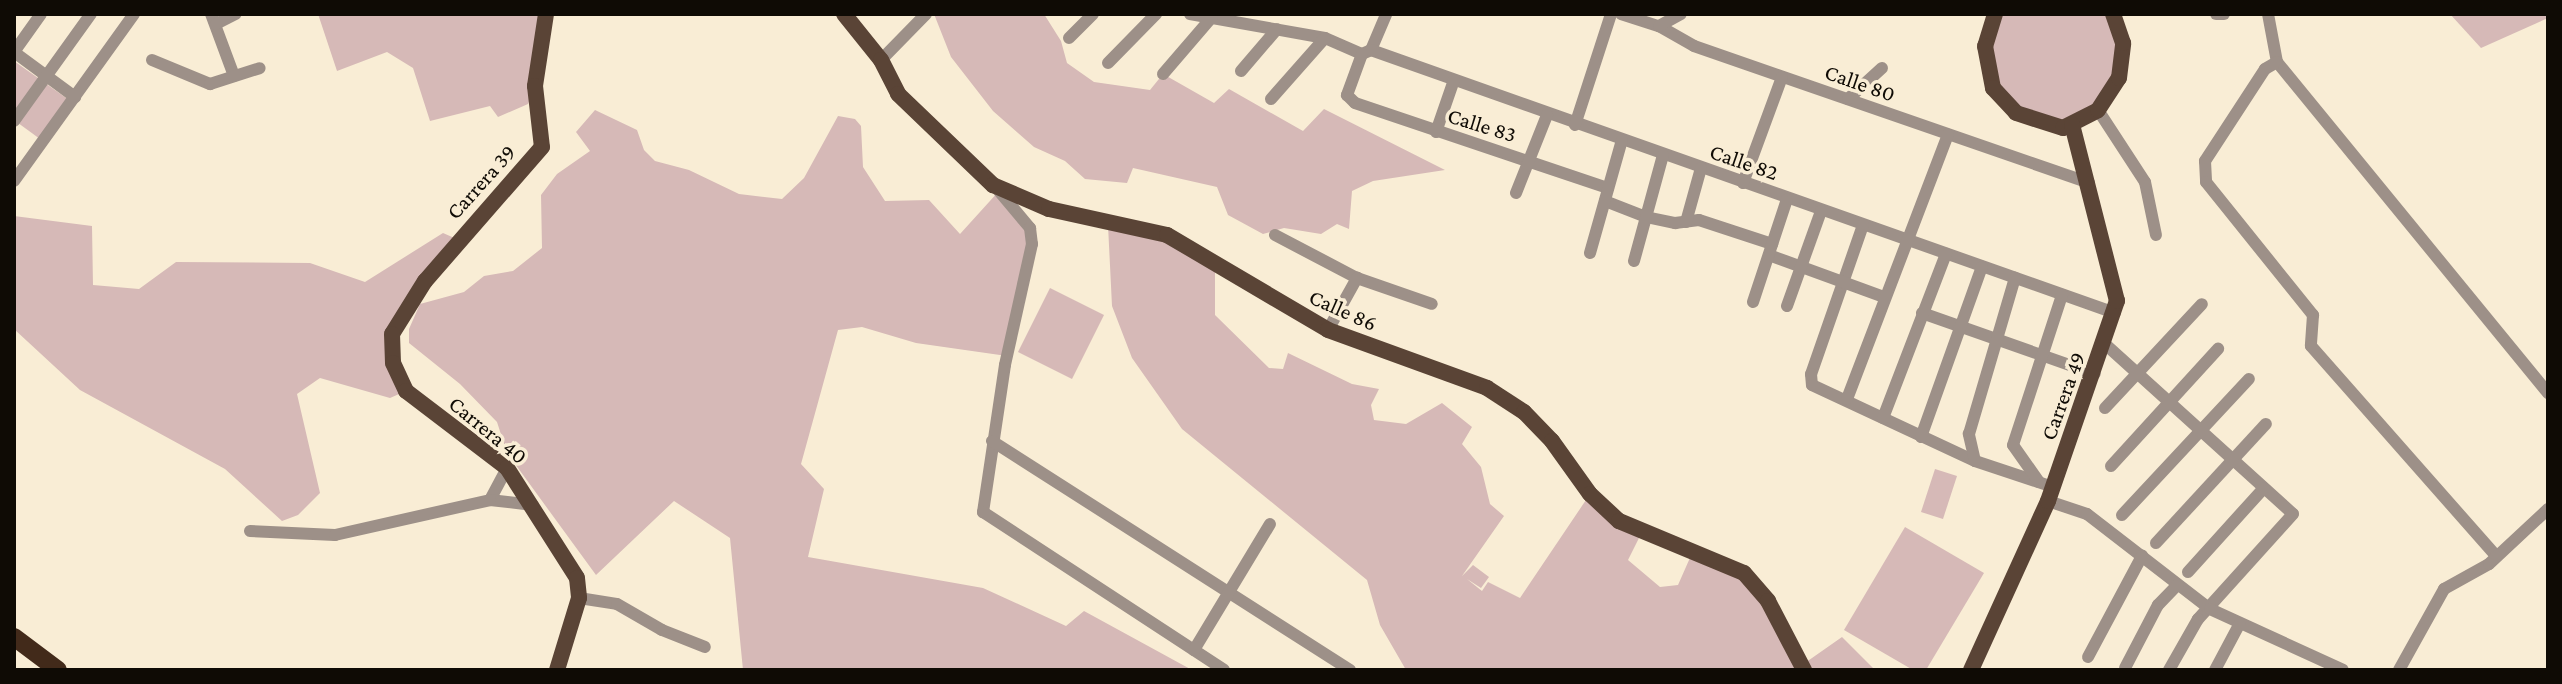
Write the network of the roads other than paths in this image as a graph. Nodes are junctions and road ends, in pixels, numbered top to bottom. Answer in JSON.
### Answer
{"nodes":[{"id":1,"x":41,"y":14,"type":"edge"},
{"id":2,"x":91,"y":14,"type":"edge"},
{"id":3,"x":134,"y":14,"type":"edge"},
{"id":4,"x":236,"y":14,"type":"edge"},
{"id":5,"x":546,"y":14,"type":"edge"},
{"id":6,"x":844,"y":14,"type":"edge"},
{"id":7,"x":926,"y":14,"type":"edge"},
{"id":8,"x":1093,"y":14,"type":"edge"},
{"id":9,"x":1156,"y":14,"type":"edge"},
{"id":10,"x":1190,"y":14,"type":"edge"},
{"id":11,"x":1386,"y":14,"type":"edge"},
{"id":12,"x":1611,"y":14,"type":"edge"},
{"id":13,"x":1621,"y":14,"type":"edge"},
{"id":14,"x":1681,"y":14,"type":"edge"},
{"id":15,"x":1995,"y":14,"type":"edge"},
{"id":16,"x":2113,"y":14,"type":"edge"},
{"id":17,"x":2216,"y":14,"type":"edge"},
{"id":18,"x":2224,"y":14,"type":"edge"},
{"id":19,"x":2268,"y":14,"type":"edge"},
{"id":20,"x":1207,"y":15,"type":"edge"},
{"id":21,"x":214,"y":19,"type":"edge"},
{"id":22,"x":1659,"y":26,"type":"junction"},
{"id":23,"x":1277,"y":29,"type":"junction"},
{"id":24,"x":1069,"y":38,"type":"dead end"},
{"id":25,"x":1325,"y":38,"type":"junction"},
{"id":26,"x":1366,"y":52,"type":"junction"},
{"id":27,"x":152,"y":60,"type":"dead end"},
{"id":28,"x":881,"y":60,"type":"junction"},
{"id":29,"x":2277,"y":62,"type":"junction"},
{"id":30,"x":1108,"y":63,"type":"dead end"},
{"id":31,"x":260,"y":68,"type":"dead end"},
{"id":32,"x":1882,"y":68,"type":"dead end"},
{"id":33,"x":1241,"y":71,"type":"dead end"},
{"id":34,"x":1163,"y":74,"type":"dead end"},
{"id":35,"x":234,"y":76,"type":"junction"},
{"id":36,"x":47,"y":77,"type":"junction"},
{"id":37,"x":1782,"y":77,"type":"junction"},
{"id":38,"x":1454,"y":80,"type":"junction"},
{"id":39,"x":75,"y":97,"type":"junction"},
{"id":40,"x":1271,"y":99,"type":"dead end"},
{"id":41,"x":1848,"y":99,"type":"junction"},
{"id":42,"x":2098,"y":110,"type":"junction"},
{"id":43,"x":1547,"y":115,"type":"junction"},
{"id":44,"x":14,"y":121,"type":"edge"},
{"id":45,"x":1575,"y":125,"type":"junction"},
{"id":46,"x":2072,"y":125,"type":"junction"},
{"id":47,"x":1436,"y":132,"type":"junction"},
{"id":48,"x":1948,"y":135,"type":"junction"},
{"id":49,"x":1622,"y":140,"type":"junction"},
{"id":50,"x":1663,"y":155,"type":"junction"},
{"id":51,"x":1529,"y":161,"type":"junction"},
{"id":52,"x":1701,"y":168,"type":"junction"},
{"id":53,"x":14,"y":181,"type":"edge"},
{"id":54,"x":1743,"y":183,"type":"junction"},
{"id":55,"x":2089,"y":183,"type":"junction"},
{"id":56,"x":993,"y":185,"type":"junction"},
{"id":57,"x":1516,"y":193,"type":"dead end"},
{"id":58,"x":1607,"y":195,"type":"junction"},
{"id":59,"x":1787,"y":199,"type":"junction"},
{"id":60,"x":1821,"y":211,"type":"junction"},
{"id":61,"x":1646,"y":217,"type":"junction"},
{"id":62,"x":1686,"y":222,"type":"junction"},
{"id":63,"x":1863,"y":225,"type":"junction"},
{"id":64,"x":1275,"y":235,"type":"dead end"},
{"id":65,"x":2156,"y":235,"type":"dead end"},
{"id":66,"x":459,"y":240,"type":"joint"},
{"id":67,"x":1905,"y":240,"type":"junction"},
{"id":68,"x":1770,"y":249,"type":"junction"},
{"id":69,"x":1590,"y":253,"type":"dead end"},
{"id":70,"x":1946,"y":254,"type":"junction"},
{"id":71,"x":1634,"y":261,"type":"dead end"},
{"id":72,"x":1801,"y":267,"type":"junction"},
{"id":73,"x":1982,"y":267,"type":"junction"},
{"id":74,"x":1357,"y":278,"type":"junction"},
{"id":75,"x":2015,"y":278,"type":"junction"},
{"id":76,"x":1842,"y":282,"type":"junction"},
{"id":77,"x":2062,"y":295,"type":"junction"},
{"id":78,"x":1884,"y":297,"type":"junction"},
{"id":79,"x":1753,"y":302,"type":"dead end"},
{"id":80,"x":1432,"y":304,"type":"dead end"},
{"id":81,"x":2202,"y":304,"type":"dead end"},
{"id":82,"x":1787,"y":306,"type":"dead end"},
{"id":83,"x":1922,"y":313,"type":"junction"},
{"id":84,"x":2115,"y":313,"type":"junction"},
{"id":85,"x":1959,"y":326,"type":"junction"},
{"id":86,"x":1328,"y":330,"type":"junction"},
{"id":87,"x":1996,"y":338,"type":"junction"},
{"id":88,"x":2105,"y":344,"type":"junction"},
{"id":89,"x":2218,"y":349,"type":"dead end"},
{"id":90,"x":2043,"y":355,"type":"junction"},
{"id":91,"x":2137,"y":373,"type":"junction"},
{"id":92,"x":2095,"y":374,"type":"junction"},
{"id":93,"x":2249,"y":379,"type":"dead end"},
{"id":94,"x":2548,"y":393,"type":"edge"},
{"id":95,"x":1847,"y":399,"type":"junction"},
{"id":96,"x":2170,"y":402,"type":"junction"},
{"id":97,"x":2105,"y":408,"type":"dead end"},
{"id":98,"x":1883,"y":418,"type":"junction"},
{"id":99,"x":2266,"y":424,"type":"dead end"},
{"id":100,"x":2201,"y":430,"type":"junction"},
{"id":101,"x":1921,"y":437,"type":"junction"},
{"id":102,"x":992,"y":441,"type":"junction"},
{"id":103,"x":2233,"y":459,"type":"junction"},
{"id":104,"x":1975,"y":461,"type":"junction"},
{"id":105,"x":2111,"y":466,"type":"dead end"},
{"id":106,"x":507,"y":468,"type":"junction"},
{"id":107,"x":2264,"y":488,"type":"junction"},
{"id":108,"x":2047,"y":490,"type":"junction"},
{"id":109,"x":490,"y":500,"type":"junction"},
{"id":110,"x":533,"y":505,"type":"junction"},
{"id":111,"x":2548,"y":509,"type":"edge"},
{"id":112,"x":2122,"y":515,"type":"dead end"},
{"id":113,"x":1270,"y":524,"type":"dead end"},
{"id":114,"x":250,"y":531,"type":"dead end"},
{"id":115,"x":2156,"y":543,"type":"dead end"},
{"id":116,"x":2495,"y":555,"type":"junction"},
{"id":117,"x":2142,"y":556,"type":"junction"},
{"id":118,"x":2188,"y":572,"type":"dead end"},
{"id":119,"x":2177,"y":585,"type":"junction"},
{"id":120,"x":1231,"y":592,"type":"junction"},
{"id":121,"x":579,"y":598,"type":"junction"},
{"id":122,"x":2210,"y":609,"type":"junction"},
{"id":123,"x":2240,"y":623,"type":"junction"},
{"id":124,"x":14,"y":637,"type":"edge"},
{"id":125,"x":705,"y":647,"type":"dead end"},
{"id":126,"x":1194,"y":650,"type":"junction"},
{"id":127,"x":2088,"y":657,"type":"dead end"},
{"id":128,"x":2125,"y":668,"type":"edge"},
{"id":129,"x":58,"y":670,"type":"edge"},
{"id":130,"x":557,"y":670,"type":"edge"},
{"id":131,"x":1224,"y":670,"type":"edge"},
{"id":132,"x":1350,"y":670,"type":"edge"},
{"id":133,"x":1804,"y":670,"type":"edge"},
{"id":134,"x":1971,"y":670,"type":"edge"},
{"id":135,"x":2169,"y":670,"type":"edge"},
{"id":136,"x":2215,"y":670,"type":"edge"},
{"id":137,"x":2343,"y":670,"type":"edge"},
{"id":138,"x":2399,"y":670,"type":"edge"}],
"edges":[{"from":1,"to":36,"type":"street"},
{"from":2,"to":36,"type":"street"},
{"from":3,"to":39,"type":"street"},
{"from":4,"to":21,"type":"street"},
{"from":5,"to":66,"type":"main road","name":"Carrera 39"},
{"from":6,"to":28,"type":"main road","name":"Calle 86"},
{"from":7,"to":28,"type":"street"},
{"from":8,"to":24,"type":"street"},
{"from":9,"to":30,"type":"street"},
{"from":10,"to":20,"type":"street","name":"Calle 82"},
{"from":11,"to":26,"type":"street"},
{"from":12,"to":45,"type":"street"},
{"from":13,"to":22,"type":"street","name":"Calle 80"},
{"from":14,"to":22,"type":"street"},
{"from":15,"to":46,"type":"main road"},
{"from":16,"to":42,"type":"main road"},
{"from":17,"to":18,"type":"street"},
{"from":19,"to":29,"type":"street"},
{"from":20,"to":23,"type":"street","name":"Calle 82"},
{"from":20,"to":34,"type":"street"},
{"from":21,"to":35,"type":"street"},
{"from":22,"to":37,"type":"street","name":"Calle 80"},
{"from":23,"to":25,"type":"street","name":"Calle 82"},
{"from":23,"to":33,"type":"street"},
{"from":25,"to":26,"type":"street","name":"Calle 82"},
{"from":25,"to":40,"type":"street"},
{"from":26,"to":38,"type":"street","name":"Calle 82"},
{"from":26,"to":47,"type":"street","name":"Calle 83"},
{"from":27,"to":35,"type":"street"},
{"from":28,"to":56,"type":"main road","name":"Calle 86"},
{"from":29,"to":94,"type":"street"},
{"from":29,"to":116,"type":"street"},
{"from":31,"to":35,"type":"street"},
{"from":32,"to":41,"type":"street"},
{"from":36,"to":39,"type":"street"},
{"from":36,"to":44,"type":"street"},
{"from":37,"to":41,"type":"street","name":"Calle 80"},
{"from":37,"to":54,"type":"street"},
{"from":38,"to":43,"type":"street","name":"Calle 82"},
{"from":38,"to":47,"type":"street"},
{"from":39,"to":53,"type":"street"},
{"from":41,"to":48,"type":"street","name":"Calle 80"},
{"from":42,"to":46,"type":"main road"},
{"from":42,"to":65,"type":"street"},
{"from":43,"to":45,"type":"street","name":"Calle 82"},
{"from":43,"to":51,"type":"street"},
{"from":45,"to":49,"type":"street","name":"Calle 82"},
{"from":46,"to":55,"type":"main road","name":"Carrera 49"},
{"from":47,"to":51,"type":"street","name":"Calle 83"},
{"from":48,"to":55,"type":"street","name":"Calle 80"},
{"from":48,"to":67,"type":"street"},
{"from":49,"to":50,"type":"street","name":"Calle 82"},
{"from":49,"to":58,"type":"street"},
{"from":50,"to":52,"type":"street","name":"Calle 82"},
{"from":50,"to":61,"type":"street"},
{"from":51,"to":57,"type":"street"},
{"from":51,"to":58,"type":"street","name":"Calle 83"},
{"from":52,"to":54,"type":"street","name":"Calle 82"},
{"from":52,"to":62,"type":"street"},
{"from":54,"to":59,"type":"street","name":"Calle 82"},
{"from":55,"to":84,"type":"main road","name":"Carrera 49"},
{"from":56,"to":86,"type":"main road","name":"Calle 86"},
{"from":56,"to":102,"type":"street"},
{"from":58,"to":61,"type":"street","name":"Calle 83"},
{"from":58,"to":69,"type":"street"},
{"from":59,"to":60,"type":"street","name":"Calle 82"},
{"from":59,"to":68,"type":"street"},
{"from":60,"to":63,"type":"street","name":"Calle 82"},
{"from":60,"to":72,"type":"street"},
{"from":61,"to":62,"type":"street","name":"Calle 83"},
{"from":61,"to":71,"type":"street"},
{"from":62,"to":68,"type":"street","name":"Calle 83"},
{"from":63,"to":67,"type":"street","name":"Calle 82"},
{"from":63,"to":76,"type":"street"},
{"from":64,"to":74,"type":"street"},
{"from":66,"to":106,"type":"main road","name":"Carrera 40"},
{"from":67,"to":70,"type":"street","name":"Calle 82"},
{"from":67,"to":78,"type":"street"},
{"from":68,"to":72,"type":"street","name":"Calle 83"},
{"from":68,"to":79,"type":"street"},
{"from":70,"to":73,"type":"street","name":"Calle 82"},
{"from":70,"to":83,"type":"street"},
{"from":72,"to":76,"type":"street","name":"Calle 83"},
{"from":72,"to":82,"type":"street"},
{"from":73,"to":75,"type":"street","name":"Calle 82"},
{"from":73,"to":85,"type":"street"},
{"from":74,"to":80,"type":"street"},
{"from":74,"to":86,"type":"street"},
{"from":75,"to":77,"type":"street","name":"Calle 82"},
{"from":75,"to":87,"type":"street"},
{"from":76,"to":78,"type":"street","name":"Calle 83"},
{"from":76,"to":95,"type":"street"},
{"from":77,"to":84,"type":"street","name":"Calle 82"},
{"from":77,"to":90,"type":"street"},
{"from":78,"to":95,"type":"street"},
{"from":81,"to":91,"type":"street"},
{"from":83,"to":85,"type":"street"},
{"from":83,"to":98,"type":"street"},
{"from":84,"to":88,"type":"main road","name":"Carrera 49"},
{"from":85,"to":87,"type":"street"},
{"from":85,"to":101,"type":"street"},
{"from":86,"to":133,"type":"main road","name":"Calle 86"},
{"from":87,"to":90,"type":"street"},
{"from":87,"to":104,"type":"street"},
{"from":88,"to":91,"type":"street"},
{"from":88,"to":92,"type":"main road","name":"Carrera 49"},
{"from":89,"to":96,"type":"street"},
{"from":90,"to":92,"type":"street"},
{"from":90,"to":108,"type":"street"},
{"from":91,"to":96,"type":"street"},
{"from":91,"to":97,"type":"street"},
{"from":92,"to":108,"type":"main road","name":"Carrera 49"},
{"from":93,"to":100,"type":"street"},
{"from":95,"to":98,"type":"street"},
{"from":96,"to":100,"type":"street"},
{"from":96,"to":105,"type":"street"},
{"from":98,"to":101,"type":"street"},
{"from":99,"to":103,"type":"street"},
{"from":100,"to":103,"type":"street"},
{"from":100,"to":112,"type":"street"},
{"from":101,"to":104,"type":"street"},
{"from":102,"to":120,"type":"street"},
{"from":102,"to":126,"type":"street"},
{"from":103,"to":107,"type":"street"},
{"from":103,"to":115,"type":"street"},
{"from":104,"to":108,"type":"street"},
{"from":106,"to":109,"type":"street"},
{"from":106,"to":110,"type":"main road","name":"Carrera 40"},
{"from":107,"to":118,"type":"street"},
{"from":107,"to":122,"type":"street"},
{"from":108,"to":117,"type":"street"},
{"from":108,"to":134,"type":"main road","name":"Carrera 49"},
{"from":109,"to":110,"type":"street"},
{"from":109,"to":114,"type":"street"},
{"from":110,"to":121,"type":"main road","name":"Carrera 40"},
{"from":111,"to":116,"type":"street"},
{"from":113,"to":120,"type":"street"},
{"from":116,"to":138,"type":"street"},
{"from":117,"to":119,"type":"street"},
{"from":117,"to":127,"type":"street"},
{"from":119,"to":122,"type":"street"},
{"from":119,"to":128,"type":"street"},
{"from":120,"to":126,"type":"street"},
{"from":120,"to":132,"type":"street"},
{"from":121,"to":125,"type":"street"},
{"from":121,"to":130,"type":"main road"},
{"from":122,"to":123,"type":"street"},
{"from":122,"to":135,"type":"street"},
{"from":123,"to":136,"type":"street"},
{"from":123,"to":137,"type":"street"},
{"from":124,"to":129,"type":"highway"},
{"from":126,"to":131,"type":"street"}]}
